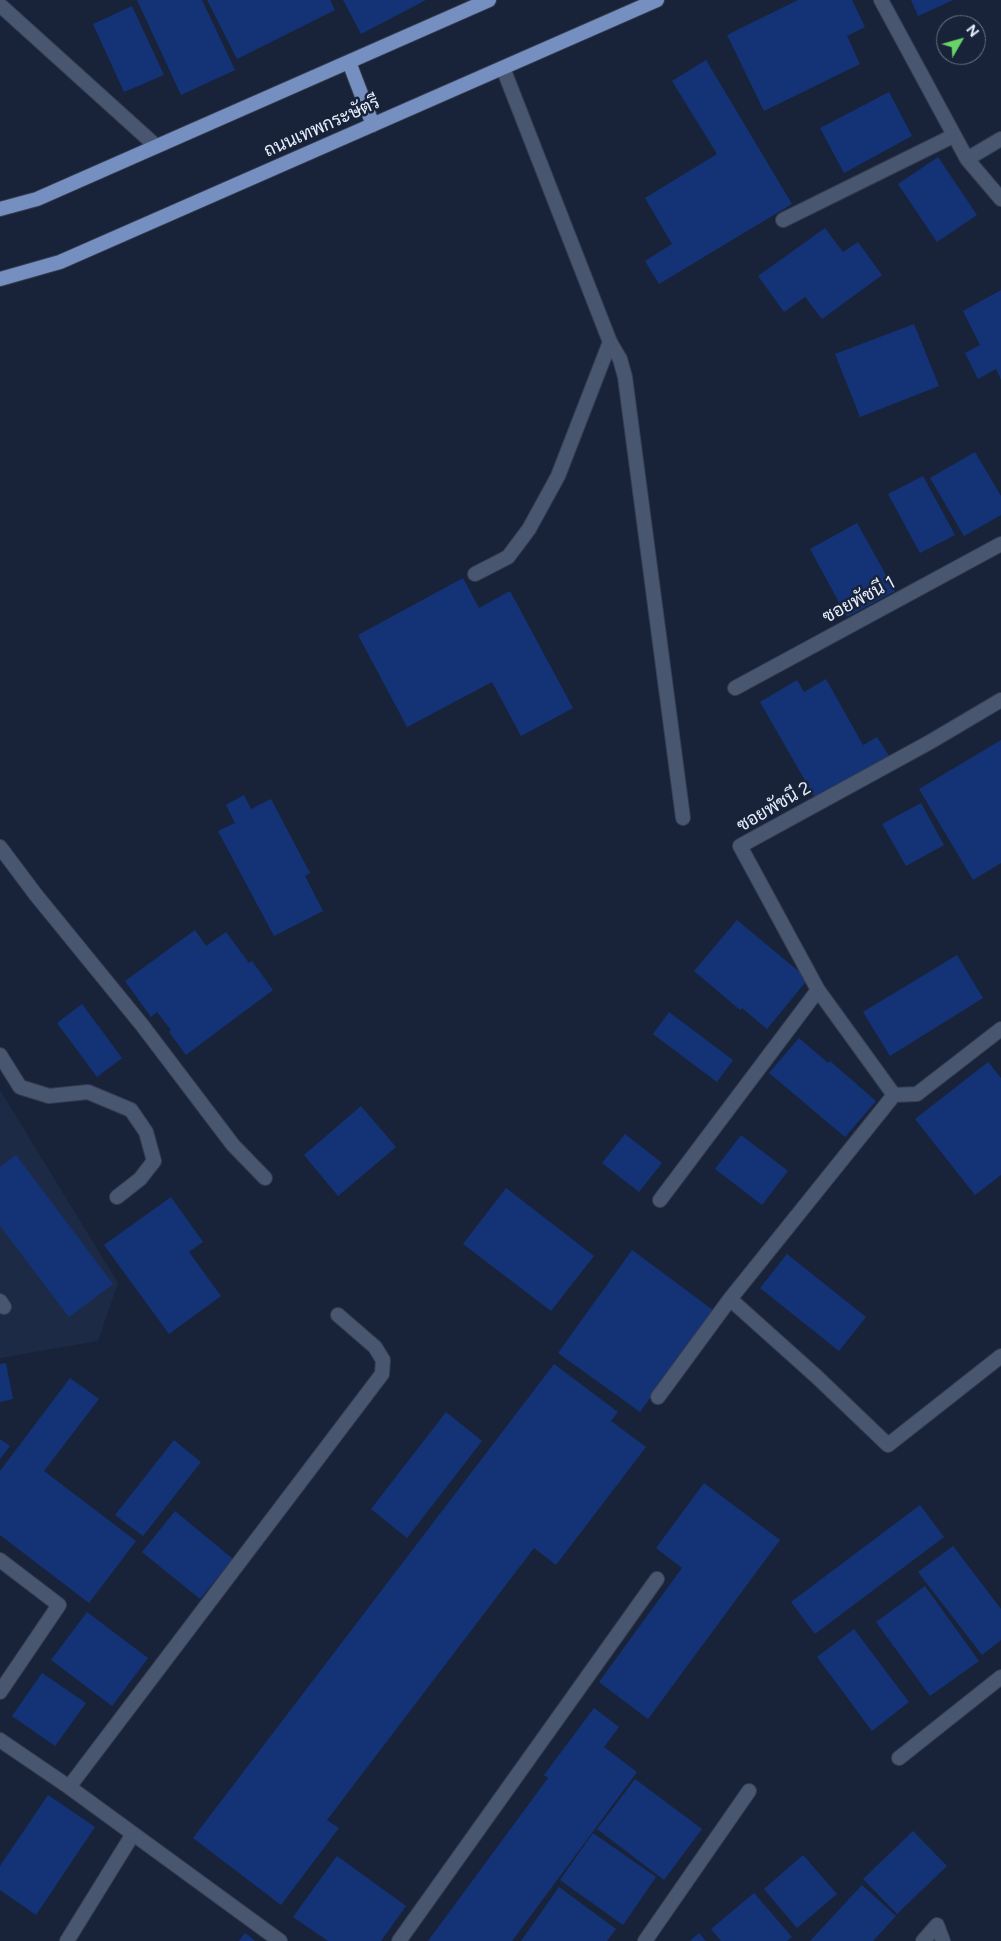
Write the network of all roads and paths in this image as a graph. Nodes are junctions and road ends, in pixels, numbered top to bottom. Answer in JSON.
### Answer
{"nodes":[{"id":1,"x":489,"y":0,"type":"edge"},
{"id":2,"x":657,"y":0,"type":"edge"},
{"id":3,"x":882,"y":0,"type":"edge"},
{"id":4,"x":0,"y":5,"type":"edge"},
{"id":5,"x":349,"y":62,"type":"junction"},
{"id":6,"x":503,"y":68,"type":"junction"},
{"id":7,"x":373,"y":125,"type":"junction"},
{"id":8,"x":953,"y":136,"type":"junction"},
{"id":9,"x":1001,"y":139,"type":"edge"},
{"id":10,"x":156,"y":146,"type":"junction"},
{"id":11,"x":967,"y":159,"type":"junction"},
{"id":12,"x":1001,"y":199,"type":"edge"},
{"id":13,"x":0,"y":209,"type":"edge"},
{"id":14,"x":783,"y":220,"type":"dead end"},
{"id":15,"x":0,"y":279,"type":"edge"},
{"id":16,"x":610,"y":342,"type":"junction"},
{"id":17,"x":1001,"y":544,"type":"edge"},
{"id":18,"x":475,"y":574,"type":"dead end"},
{"id":19,"x":735,"y":688,"type":"dead end"},
{"id":20,"x":1001,"y":700,"type":"edge"},
{"id":21,"x":683,"y":818,"type":"dead end"},
{"id":22,"x":0,"y":847,"type":"edge"},
{"id":23,"x":818,"y":990,"type":"junction"},
{"id":24,"x":1001,"y":1029,"type":"edge"},
{"id":25,"x":0,"y":1054,"type":"edge"},
{"id":26,"x":894,"y":1095,"type":"junction"},
{"id":27,"x":264,"y":1178,"type":"dead end"},
{"id":28,"x":117,"y":1197,"type":"dead end"},
{"id":29,"x":660,"y":1200,"type":"dead end"},
{"id":30,"x":730,"y":1299,"type":"junction"},
{"id":31,"x":338,"y":1315,"type":"dead end"},
{"id":32,"x":1001,"y":1356,"type":"edge"},
{"id":33,"x":658,"y":1397,"type":"dead end"},
{"id":34,"x":0,"y":1560,"type":"edge"},
{"id":35,"x":657,"y":1579,"type":"dead end"},
{"id":36,"x":1001,"y":1677,"type":"edge"},
{"id":37,"x":0,"y":1692,"type":"edge"},
{"id":38,"x":0,"y":1740,"type":"edge"},
{"id":39,"x":899,"y":1758,"type":"dead end"},
{"id":40,"x":69,"y":1787,"type":"junction"},
{"id":41,"x":749,"y":1791,"type":"dead end"},
{"id":42,"x":133,"y":1834,"type":"junction"},
{"id":43,"x":67,"y":1941,"type":"edge"},
{"id":44,"x":280,"y":1941,"type":"edge"},
{"id":45,"x":399,"y":1941,"type":"edge"},
{"id":46,"x":645,"y":1941,"type":"edge"},
{"id":47,"x":923,"y":1941,"type":"edge"},
{"id":48,"x":943,"y":1941,"type":"edge"}],
"edges":[{"from":1,"to":5,"type":"main road"},
{"from":2,"to":6,"type":"main road","name":"ถนนเทพกระษัตรี"},
{"from":3,"to":8,"type":"street"},
{"from":4,"to":10,"type":"street"},
{"from":5,"to":7,"type":"main road"},
{"from":5,"to":10,"type":"main road"},
{"from":6,"to":7,"type":"main road","name":"ถนนเทพกระษัตรี"},
{"from":6,"to":16,"type":"street"},
{"from":7,"to":15,"type":"main road","name":"ถนนเทพกระษัตรี"},
{"from":8,"to":11,"type":"street"},
{"from":8,"to":14,"type":"street"},
{"from":9,"to":11,"type":"street"},
{"from":10,"to":13,"type":"main road"},
{"from":11,"to":12,"type":"street"},
{"from":16,"to":18,"type":"street"},
{"from":16,"to":21,"type":"street"},
{"from":17,"to":19,"type":"street","name":"ซอยพัชนี 1"},
{"from":20,"to":23,"type":"street","name":"ซอยพัชนี 2"},
{"from":22,"to":27,"type":"street"},
{"from":23,"to":26,"type":"street","name":"ซอยพัชนี 2"},
{"from":23,"to":29,"type":"street"},
{"from":24,"to":26,"type":"street"},
{"from":25,"to":28,"type":"street"},
{"from":26,"to":30,"type":"street"},
{"from":30,"to":32,"type":"street"},
{"from":30,"to":33,"type":"street"},
{"from":31,"to":40,"type":"street"},
{"from":34,"to":37,"type":"street"},
{"from":35,"to":45,"type":"street"},
{"from":36,"to":39,"type":"street"},
{"from":38,"to":40,"type":"street"},
{"from":40,"to":42,"type":"street"},
{"from":41,"to":46,"type":"street"},
{"from":42,"to":43,"type":"street"},
{"from":42,"to":44,"type":"street"},
{"from":47,"to":48,"type":"street"}]}
